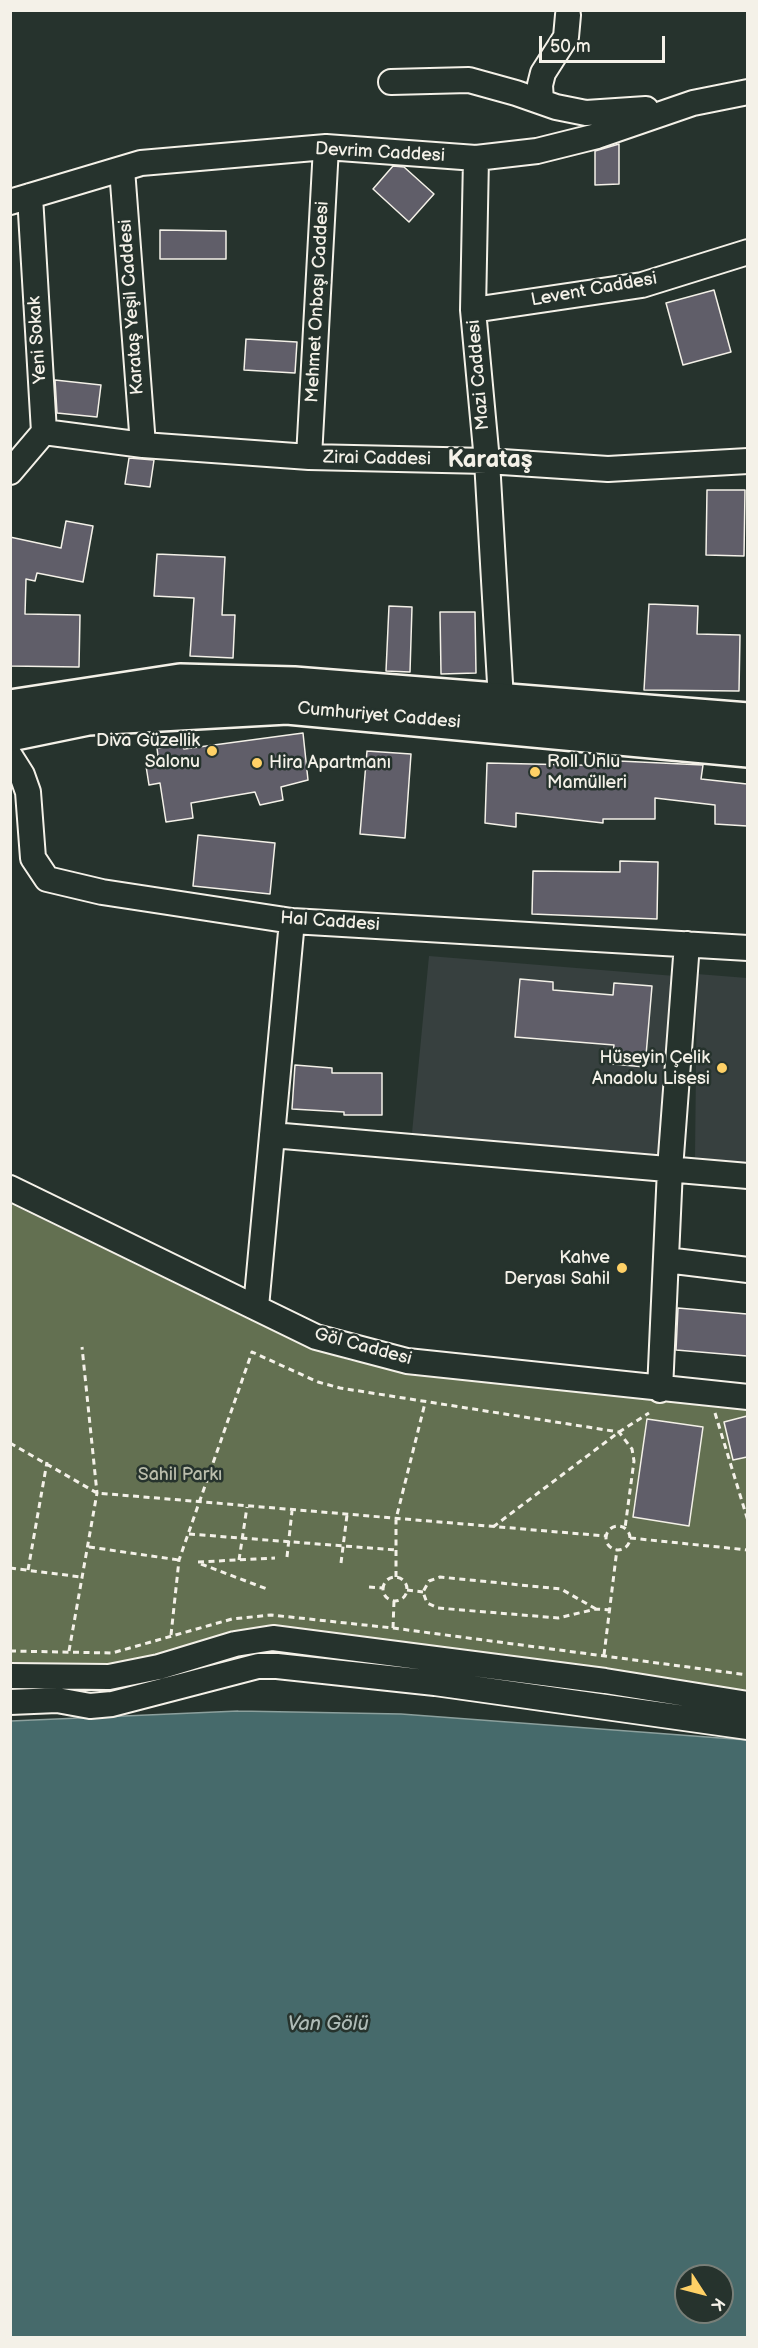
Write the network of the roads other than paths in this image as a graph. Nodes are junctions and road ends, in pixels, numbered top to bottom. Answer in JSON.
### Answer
{"nodes":[{"id":1,"x":568,"y":15,"type":"dead end"},
{"id":2,"x":391,"y":82,"type":"dead end"},
{"id":3,"x":747,"y":92,"type":"edge"},
{"id":4,"x":541,"y":101,"type":"junction"},
{"id":5,"x":656,"y":115,"type":"junction"},
{"id":6,"x":326,"y":147,"type":"junction"},
{"id":7,"x":476,"y":158,"type":"junction"},
{"id":8,"x":122,"y":169,"type":"junction"},
{"id":9,"x":20,"y":199,"type":"edge"},
{"id":10,"x":747,"y":252,"type":"edge"},
{"id":11,"x":473,"y":310,"type":"junction"},
{"id":12,"x":44,"y":432,"type":"junction"},
{"id":13,"x":143,"y":445,"type":"junction"},
{"id":14,"x":309,"y":458,"type":"junction"},
{"id":15,"x":487,"y":461,"type":"junction"},
{"id":16,"x":747,"y":461,"type":"edge"},
{"id":17,"x":10,"y":472,"type":"edge"},
{"id":18,"x":501,"y":700,"type":"junction"},
{"id":19,"x":10,"y":707,"type":"edge"},
{"id":20,"x":747,"y":720,"type":"edge"},
{"id":21,"x":10,"y":734,"type":"edge"},
{"id":22,"x":747,"y":750,"type":"edge"},
{"id":23,"x":10,"y":756,"type":"edge"},
{"id":24,"x":292,"y":921,"type":"junction"},
{"id":25,"x":687,"y":944,"type":"junction"},
{"id":26,"x":747,"y":948,"type":"edge"},
{"id":27,"x":272,"y":1135,"type":"junction"},
{"id":28,"x":670,"y":1169,"type":"junction"},
{"id":29,"x":747,"y":1176,"type":"edge"},
{"id":30,"x":10,"y":1188,"type":"edge"},
{"id":31,"x":666,"y":1260,"type":"junction"},
{"id":32,"x":747,"y":1270,"type":"edge"},
{"id":33,"x":256,"y":1307,"type":"junction"},
{"id":34,"x":660,"y":1390,"type":"junction"},
{"id":35,"x":747,"y":1397,"type":"edge"},
{"id":36,"x":10,"y":1676,"type":"edge"},
{"id":37,"x":10,"y":1702,"type":"edge"},
{"id":38,"x":747,"y":1704,"type":"edge"},
{"id":39,"x":747,"y":1727,"type":"edge"}],
"edges":[{"from":1,"to":4,"type":"street"},
{"from":2,"to":4,"type":"street"},
{"from":3,"to":5,"type":"street","name":"Devrim Caddesi"},
{"from":4,"to":5,"type":"street"},
{"from":5,"to":7,"type":"street","name":"Devrim Caddesi"},
{"from":6,"to":7,"type":"street","name":"Devrim Caddesi"},
{"from":6,"to":8,"type":"street","name":"Devrim Caddesi"},
{"from":6,"to":14,"type":"street","name":"Mehmet Onbaşı Caddesi"},
{"from":7,"to":11,"type":"street","name":"Mazi Caddesi"},
{"from":8,"to":9,"type":"street","name":"Devrim Caddesi"},
{"from":8,"to":13,"type":"street","name":"Karataş Yeşil Caddesi"},
{"from":9,"to":12,"type":"street","name":"Yeni Sokak"},
{"from":10,"to":11,"type":"street","name":"Levent Caddesi"},
{"from":11,"to":15,"type":"street","name":"Mazi Caddesi"},
{"from":12,"to":13,"type":"street","name":"Zirai Caddesi"},
{"from":12,"to":17,"type":"street"},
{"from":13,"to":14,"type":"street","name":"Zirai Caddesi"},
{"from":14,"to":15,"type":"street","name":"Zirai Caddesi"},
{"from":15,"to":16,"type":"street","name":"Zirai Caddesi"},
{"from":15,"to":18,"type":"street","name":"Mazi Caddesi"},
{"from":18,"to":19,"type":"highway","name":"Cumhuriyet Caddesi"},
{"from":18,"to":20,"type":"highway","name":"Cumhuriyet Caddesi"},
{"from":21,"to":22,"type":"highway","name":"Cumhuriyet Caddesi"},
{"from":23,"to":24,"type":"street","name":"Hal Caddesi"},
{"from":24,"to":25,"type":"street","name":"Hal Caddesi"},
{"from":24,"to":27,"type":"street"},
{"from":25,"to":26,"type":"street","name":"Hal Caddesi"},
{"from":25,"to":28,"type":"street"},
{"from":27,"to":28,"type":"street"},
{"from":27,"to":33,"type":"street"},
{"from":28,"to":29,"type":"street"},
{"from":28,"to":31,"type":"street"},
{"from":30,"to":33,"type":"street","name":"Göl Caddesi"},
{"from":31,"to":32,"type":"street"},
{"from":31,"to":34,"type":"street"},
{"from":33,"to":34,"type":"street","name":"Göl Caddesi"},
{"from":34,"to":35,"type":"street","name":"Göl Caddesi"},
{"from":36,"to":38,"type":"street"},
{"from":37,"to":39,"type":"street"}]}
